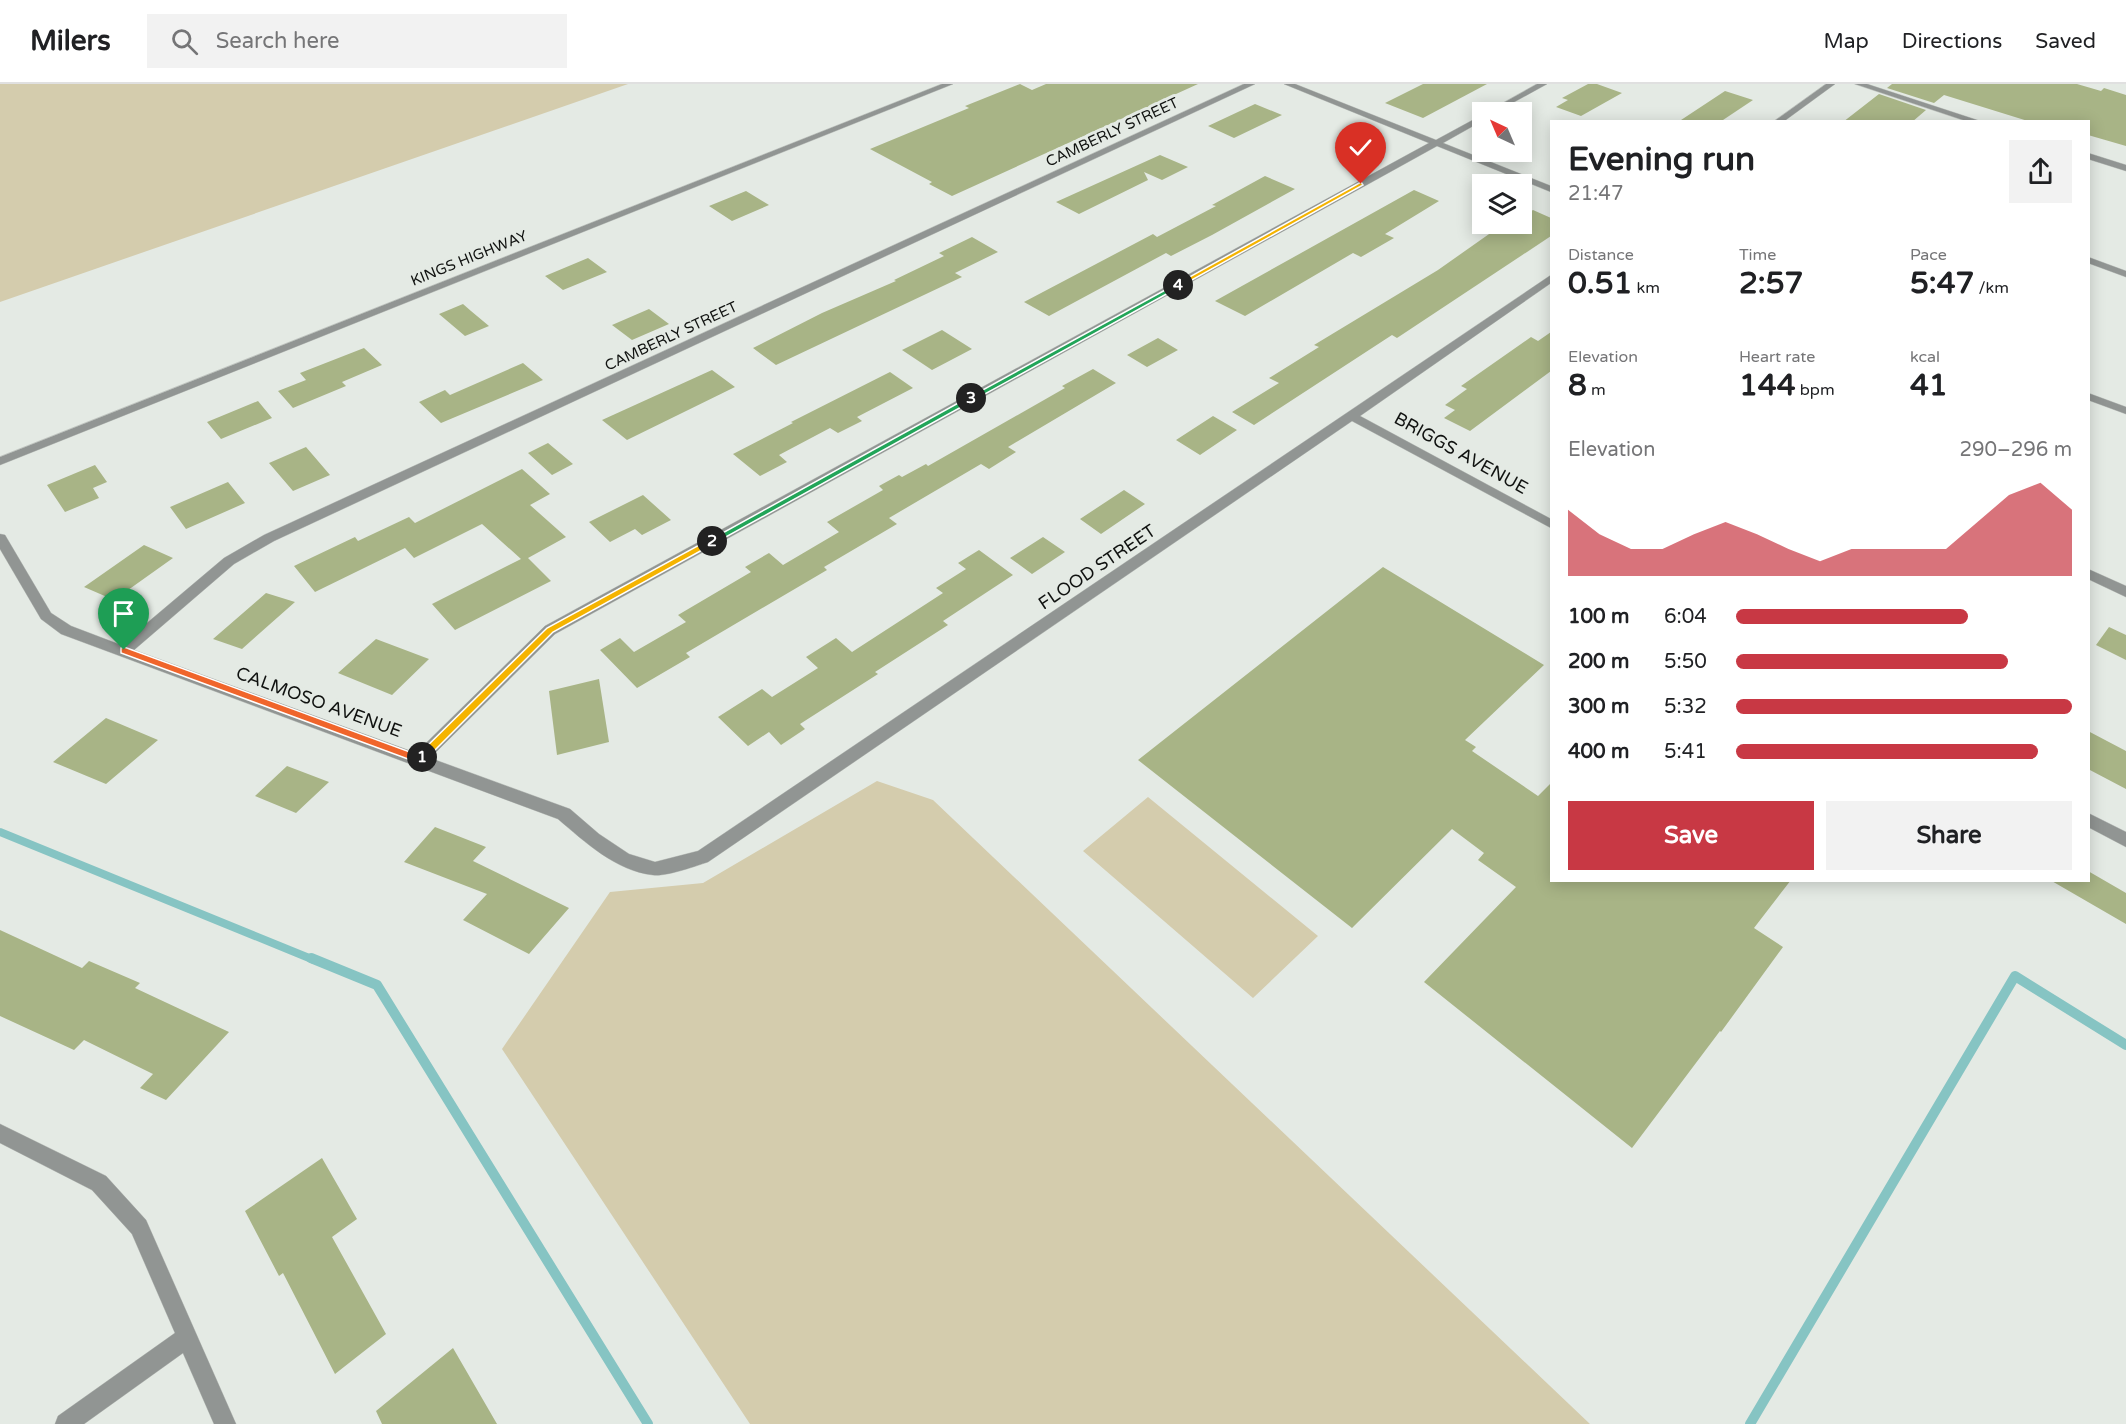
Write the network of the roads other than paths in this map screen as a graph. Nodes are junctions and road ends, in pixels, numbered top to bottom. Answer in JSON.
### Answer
{"nodes":[{"id":1,"x":949,"y":84,"type":"edge"},
{"id":2,"x":1251,"y":84,"type":"edge"},
{"id":3,"x":1288,"y":84,"type":"edge"},
{"id":4,"x":1543,"y":84,"type":"edge"},
{"id":5,"x":1831,"y":84,"type":"edge"},
{"id":6,"x":1859,"y":84,"type":"edge"},
{"id":7,"x":1510,"y":102,"type":"edge"},
{"id":8,"x":1780,"y":120,"type":"edge"},
{"id":9,"x":1973,"y":120,"type":"edge"},
{"id":10,"x":1472,"y":124,"type":"edge"},
{"id":11,"x":1435,"y":144,"type":"junction"},
{"id":12,"x":2090,"y":157,"type":"edge"},
{"id":13,"x":2126,"y":168,"type":"edge"},
{"id":14,"x":1550,"y":189,"type":"edge"},
{"id":15,"x":2090,"y":261,"type":"edge"},
{"id":16,"x":2126,"y":274,"type":"edge"},
{"id":17,"x":1550,"y":279,"type":"edge"},
{"id":18,"x":2090,"y":397,"type":"edge"},
{"id":19,"x":2126,"y":411,"type":"edge"},
{"id":20,"x":1352,"y":416,"type":"junction"},
{"id":21,"x":0,"y":461,"type":"edge"},
{"id":22,"x":1550,"y":523,"type":"edge"},
{"id":23,"x":0,"y":538,"type":"edge"},
{"id":24,"x":2090,"y":575,"type":"edge"},
{"id":25,"x":2126,"y":592,"type":"edge"},
{"id":26,"x":124,"y":650,"type":"junction"},
{"id":27,"x":419,"y":760,"type":"junction"},
{"id":28,"x":2090,"y":820,"type":"edge"},
{"id":29,"x":2126,"y":840,"type":"edge"},
{"id":30,"x":655,"y":869,"type":"joint"},
{"id":31,"x":0,"y":1133,"type":"edge"},
{"id":32,"x":186,"y":1338,"type":"junction"},
{"id":33,"x":66,"y":1424,"type":"edge"},
{"id":34,"x":225,"y":1424,"type":"edge"}],
"edges":[{"from":1,"to":21,"type":"street","name":"KINGS HIGHWAY"},
{"from":2,"to":26,"type":"street","name":"CAMBERLY STREET"},
{"from":3,"to":11,"type":"street"},
{"from":4,"to":7,"type":"street"},
{"from":5,"to":8,"type":"street"},
{"from":6,"to":9,"type":"street"},
{"from":10,"to":11,"type":"street"},
{"from":11,"to":14,"type":"street"},
{"from":11,"to":27,"type":"street"},
{"from":12,"to":13,"type":"street"},
{"from":15,"to":16,"type":"street"},
{"from":17,"to":20,"type":"street","name":"FLOOD STREET"},
{"from":18,"to":19,"type":"street"},
{"from":20,"to":22,"type":"street","name":"BRIGGS AVENUE"},
{"from":20,"to":30,"type":"street","name":"FLOOD STREET"},
{"from":23,"to":26,"type":"street","name":"CALMOSO AVENUE"},
{"from":24,"to":25,"type":"street"},
{"from":26,"to":27,"type":"street","name":"CALMOSO AVENUE"},
{"from":27,"to":30,"type":"street","name":"CALMOSO AVENUE"},
{"from":28,"to":29,"type":"street"},
{"from":31,"to":32,"type":"street"},
{"from":32,"to":33,"type":"street"},
{"from":32,"to":34,"type":"street"}]}
